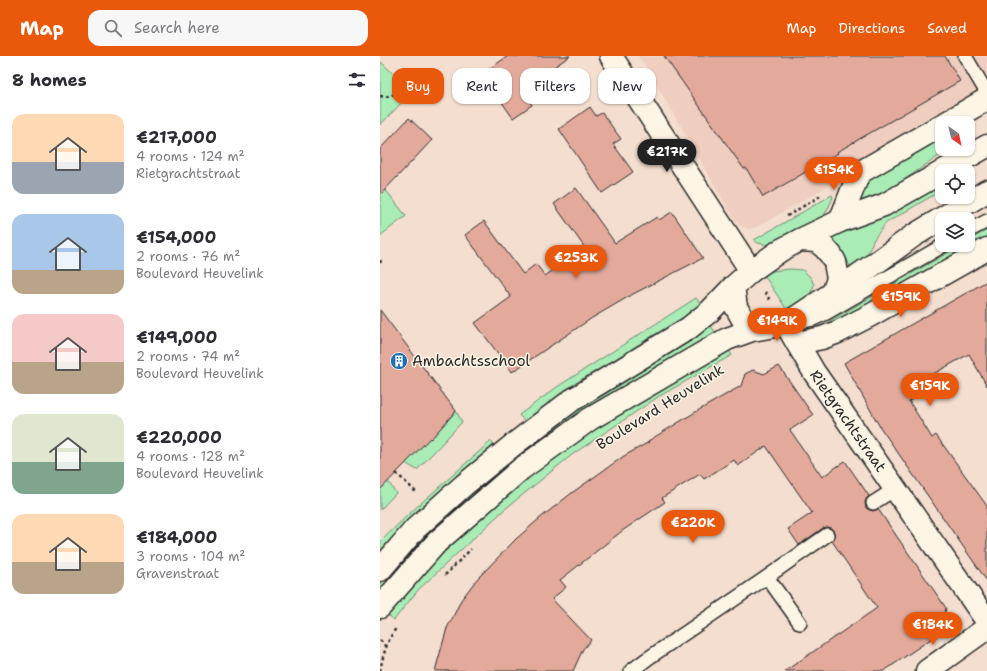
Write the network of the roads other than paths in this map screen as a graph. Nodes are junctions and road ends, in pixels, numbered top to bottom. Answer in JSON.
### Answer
{"nodes":[{"id":1,"x":611,"y":56,"type":"edge"},
{"id":2,"x":965,"y":56,"type":"edge"},
{"id":3,"x":987,"y":93,"type":"edge"},
{"id":4,"x":987,"y":99,"type":"edge"},
{"id":5,"x":958,"y":116,"type":"edge"},
{"id":6,"x":935,"y":129,"type":"edge"},
{"id":7,"x":987,"y":146,"type":"edge"},
{"id":8,"x":955,"y":164,"type":"edge"},
{"id":9,"x":935,"y":175,"type":"edge"},
{"id":10,"x":987,"y":192,"type":"edge"},
{"id":11,"x":987,"y":220,"type":"edge"},
{"id":12,"x":840,"y":221,"type":"junction"},
{"id":13,"x":975,"y":227,"type":"edge"},
{"id":14,"x":800,"y":240,"type":"junction"},
{"id":15,"x":987,"y":249,"type":"edge"},
{"id":16,"x":935,"y":250,"type":"edge"},
{"id":17,"x":751,"y":271,"type":"junction"},
{"id":18,"x":733,"y":287,"type":"junction"},
{"id":19,"x":833,"y":293,"type":"junction"},
{"id":20,"x":786,"y":324,"type":"junction"},
{"id":21,"x":752,"y":330,"type":"junction"},
{"id":22,"x":797,"y":343,"type":"junction"},
{"id":23,"x":895,"y":489,"type":"junction"},
{"id":24,"x":873,"y":503,"type":"dead end"},
{"id":25,"x":827,"y":535,"type":"dead end"},
{"id":26,"x":380,"y":570,"type":"edge"},
{"id":27,"x":767,"y":577,"type":"junction"},
{"id":28,"x":380,"y":607,"type":"edge"},
{"id":29,"x":987,"y":622,"type":"edge"},
{"id":30,"x":800,"y":623,"type":"dead end"},
{"id":31,"x":987,"y":628,"type":"edge"},
{"id":32,"x":630,"y":671,"type":"edge"},
{"id":33,"x":927,"y":671,"type":"edge"}],
"edges":[{"from":1,"to":17,"type":"main road"},
{"from":2,"to":3,"type":"lane"},
{"from":4,"to":5,"type":"main road"},
{"from":6,"to":12,"type":"main road"},
{"from":7,"to":8,"type":"main road"},
{"from":9,"to":12,"type":"main road"},
{"from":10,"to":19,"type":"main road","name":"Boulevard Heuvelink"},
{"from":11,"to":13,"type":"lane"},
{"from":12,"to":14,"type":"main road"},
{"from":14,"to":17,"type":"main road"},
{"from":14,"to":19,"type":"main road"},
{"from":15,"to":22,"type":"main road"},
{"from":16,"to":20,"type":"lane","name":"Boulevard Heuvelink"},
{"from":17,"to":18,"type":"main road"},
{"from":18,"to":21,"type":"main road"},
{"from":18,"to":26,"type":"main road"},
{"from":19,"to":20,"type":"main road","name":"Boulevard Heuvelink"},
{"from":20,"to":21,"type":"main road","name":"Boulevard Heuvelink"},
{"from":20,"to":22,"type":"main road","name":"Rietgrachtstraat"},
{"from":21,"to":28,"type":"main road","name":"Boulevard Heuvelink"},
{"from":22,"to":23,"type":"main road","name":"Rietgrachtstraat"},
{"from":23,"to":24,"type":"lane"},
{"from":23,"to":29,"type":"main road","name":"Rietgrachtstraat"},
{"from":25,"to":27,"type":"lane"},
{"from":27,"to":30,"type":"lane"},
{"from":27,"to":32,"type":"lane"},
{"from":31,"to":33,"type":"main road"}]}
